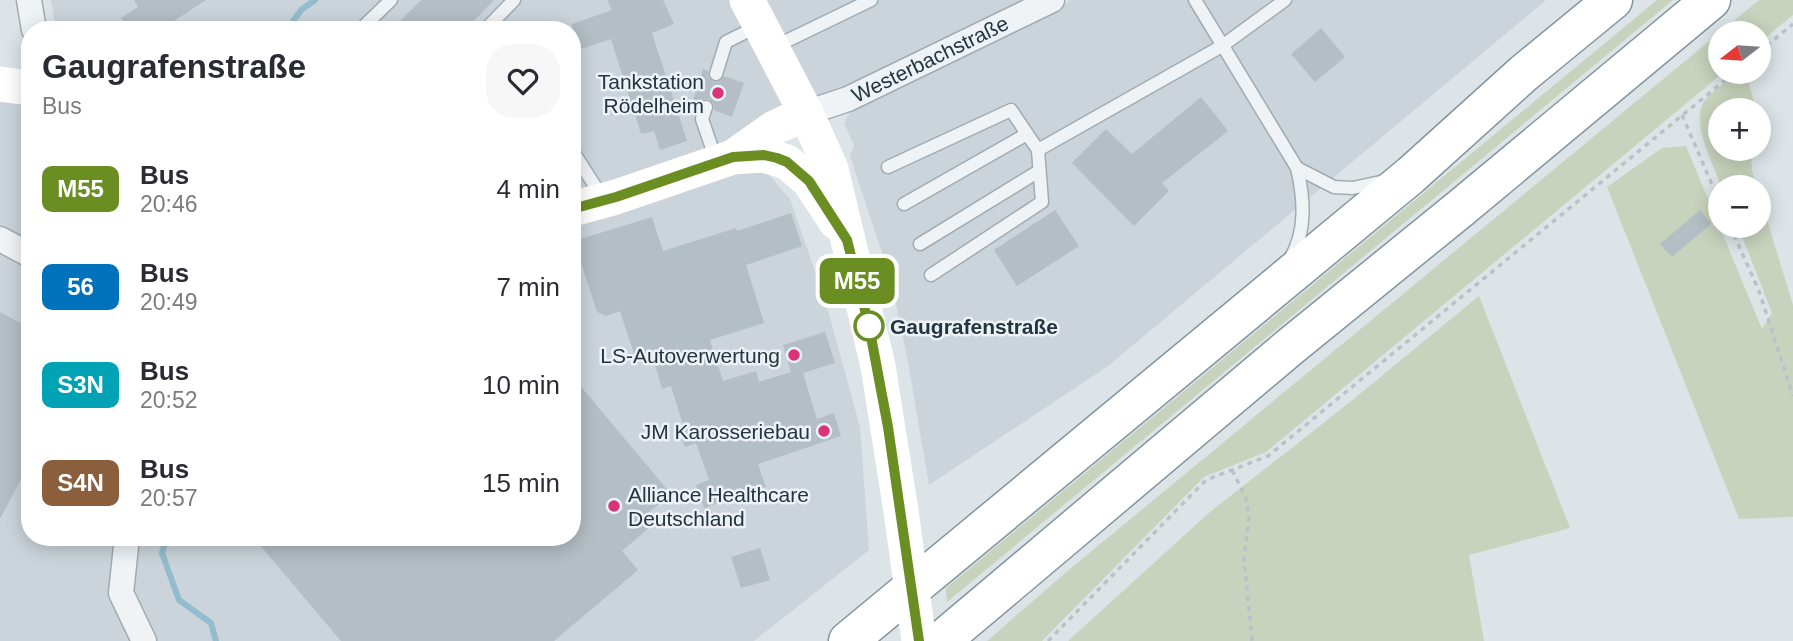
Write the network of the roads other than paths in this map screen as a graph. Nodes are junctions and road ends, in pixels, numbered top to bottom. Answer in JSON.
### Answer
{"nodes":[{"id":1,"x":29,"y":0,"type":"edge"},
{"id":2,"x":391,"y":0,"type":"edge"},
{"id":3,"x":514,"y":0,"type":"edge"},
{"id":4,"x":872,"y":0,"type":"edge"},
{"id":5,"x":1052,"y":0,"type":"edge"},
{"id":6,"x":1195,"y":0,"type":"edge"},
{"id":7,"x":1284,"y":0,"type":"edge"},
{"id":8,"x":1613,"y":0,"type":"edge"},
{"id":9,"x":1711,"y":0,"type":"edge"},
{"id":10,"x":32,"y":21,"type":"edge"},
{"id":11,"x":369,"y":21,"type":"edge"},
{"id":12,"x":494,"y":21,"type":"edge"},
{"id":13,"x":760,"y":24,"type":"edge"},
{"id":14,"x":1222,"y":46,"type":"junction"},
{"id":15,"x":716,"y":74,"type":"dead end"},
{"id":16,"x":0,"y":84,"type":"edge"},
{"id":17,"x":21,"y":87,"type":"edge"},
{"id":18,"x":706,"y":107,"type":"dead end"},
{"id":19,"x":806,"y":113,"type":"junction"},
{"id":20,"x":1027,"y":134,"type":"junction"},
{"id":21,"x":1038,"y":150,"type":"junction"},
{"id":22,"x":725,"y":160,"type":"junction"},
{"id":23,"x":888,"y":167,"type":"dead end"},
{"id":24,"x":1297,"y":168,"type":"junction"},
{"id":25,"x":1040,"y":171,"type":"junction"},
{"id":26,"x":1411,"y":175,"type":"junction"},
{"id":27,"x":581,"y":181,"type":"edge"},
{"id":28,"x":904,"y":204,"type":"dead end"},
{"id":29,"x":588,"y":205,"type":"edge"},
{"id":30,"x":0,"y":239,"type":"edge"},
{"id":31,"x":847,"y":240,"type":"junction"},
{"id":32,"x":920,"y":244,"type":"dead end"},
{"id":33,"x":21,"y":250,"type":"edge"},
{"id":34,"x":931,"y":275,"type":"dead end"},
{"id":35,"x":1272,"y":290,"type":"junction"},
{"id":36,"x":126,"y":546,"type":"edge"},
{"id":37,"x":144,"y":641,"type":"edge"},
{"id":38,"x":848,"y":641,"type":"edge"},
{"id":39,"x":919,"y":641,"type":"edge"},
{"id":40,"x":941,"y":641,"type":"edge"}],
"edges":[{"from":1,"to":10,"type":"street"},
{"from":2,"to":11,"type":"lane"},
{"from":3,"to":12,"type":"lane"},
{"from":4,"to":13,"type":"lane"},
{"from":5,"to":19,"type":"street","name":"Westerbachstraße"},
{"from":6,"to":14,"type":"lane"},
{"from":7,"to":14,"type":"lane"},
{"from":8,"to":26,"type":"highway"},
{"from":9,"to":40,"type":"highway"},
{"from":13,"to":15,"type":"lane"},
{"from":13,"to":19,"type":"main road"},
{"from":14,"to":21,"type":"lane"},
{"from":14,"to":24,"type":"lane"},
{"from":16,"to":17,"type":"main road"},
{"from":18,"to":22,"type":"lane"},
{"from":19,"to":22,"type":"main road"},
{"from":19,"to":31,"type":"main road"},
{"from":20,"to":21,"type":"lane"},
{"from":20,"to":23,"type":"lane"},
{"from":20,"to":28,"type":"lane"},
{"from":21,"to":25,"type":"lane"},
{"from":22,"to":29,"type":"main road"},
{"from":22,"to":31,"type":"main road"},
{"from":24,"to":26,"type":"lane"},
{"from":24,"to":35,"type":"lane"},
{"from":25,"to":32,"type":"lane"},
{"from":25,"to":34,"type":"lane"},
{"from":26,"to":35,"type":"highway"},
{"from":27,"to":29,"type":"lane"},
{"from":30,"to":33,"type":"street"},
{"from":31,"to":39,"type":"main road","bridge":true},
{"from":35,"to":38,"type":"highway"},
{"from":36,"to":37,"type":"street"}]}
